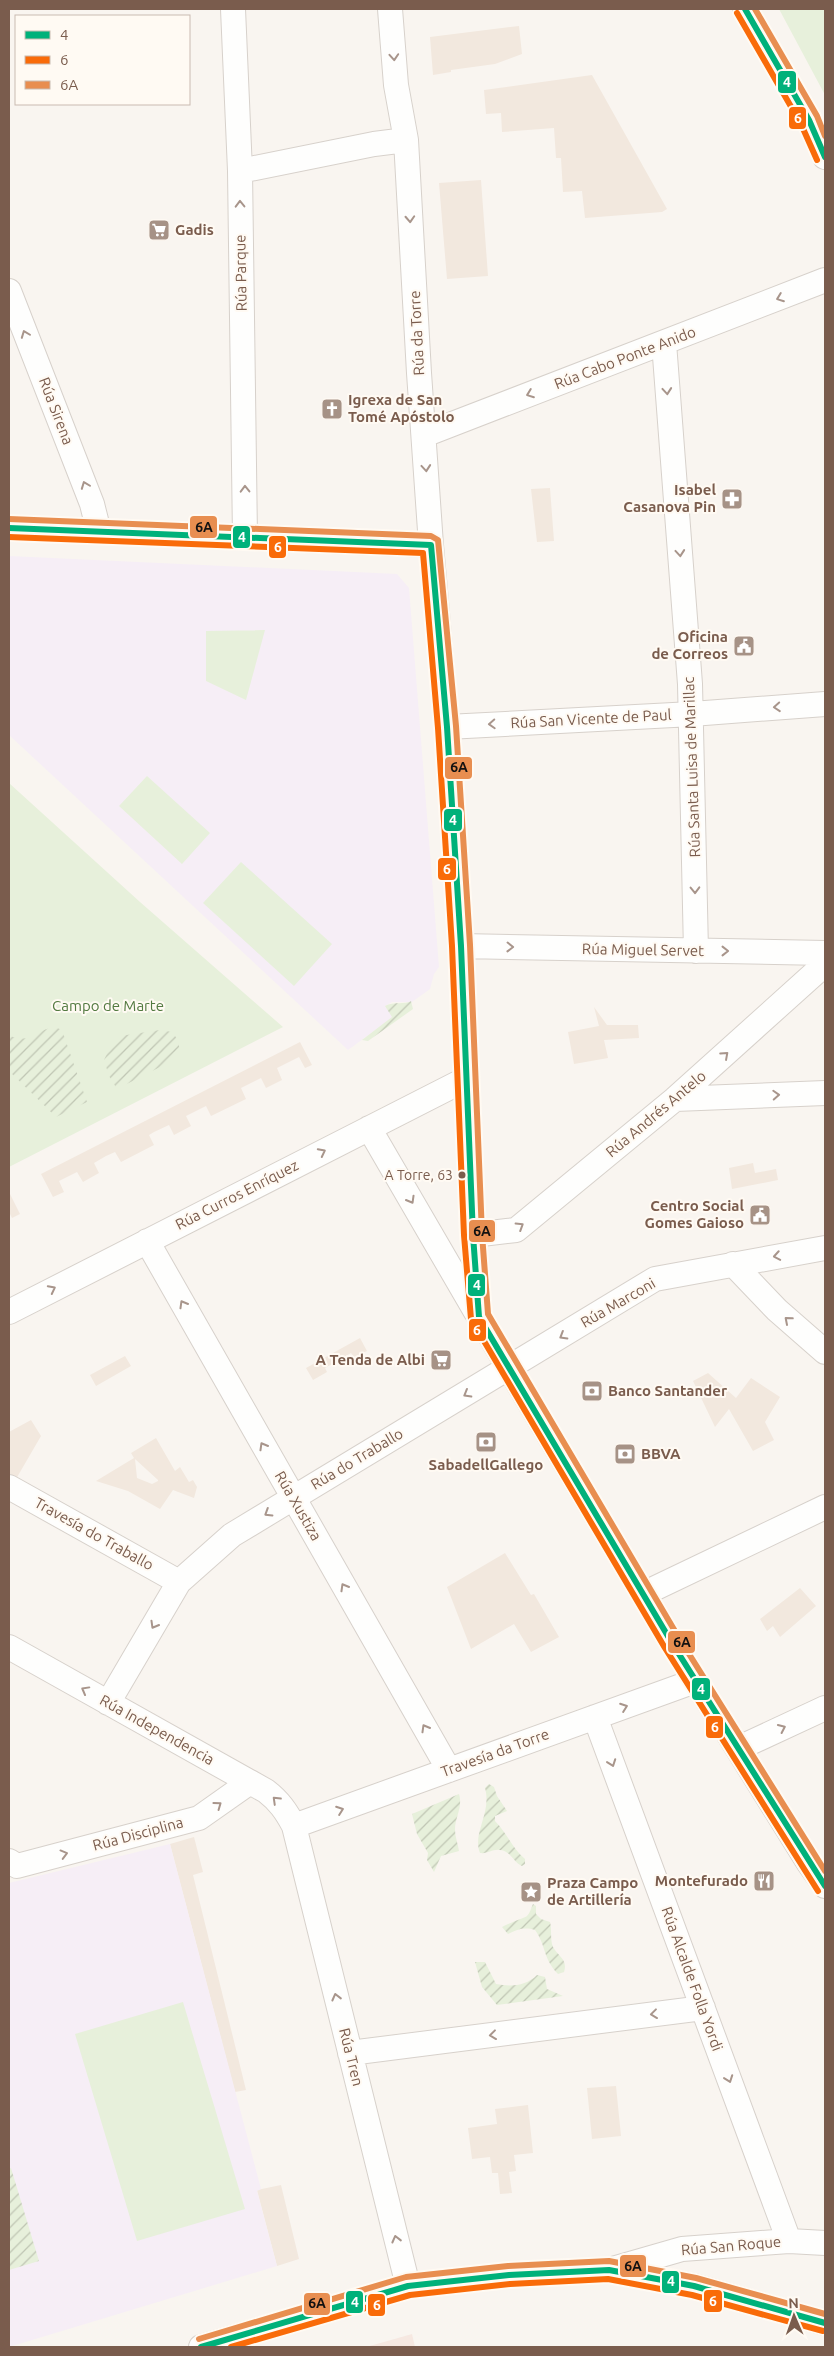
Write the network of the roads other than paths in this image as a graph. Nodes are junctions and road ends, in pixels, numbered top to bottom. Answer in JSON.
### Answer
{"nodes":[{"id":1,"x":233,"y":9,"type":"edge"},
{"id":2,"x":390,"y":9,"type":"edge"},
{"id":3,"x":746,"y":9,"type":"edge"},
{"id":4,"x":406,"y":140,"type":"junction"},
{"id":5,"x":825,"y":157,"type":"edge"},
{"id":6,"x":240,"y":171,"type":"junction"},
{"id":7,"x":825,"y":280,"type":"edge"},
{"id":8,"x":9,"y":292,"type":"edge"},
{"id":9,"x":664,"y":343,"type":"junction"},
{"id":10,"x":424,"y":435,"type":"junction"},
{"id":11,"x":9,"y":528,"type":"edge"},
{"id":12,"x":99,"y":532,"type":"junction"},
{"id":13,"x":245,"y":538,"type":"junction"},
{"id":14,"x":431,"y":545,"type":"junction"},
{"id":15,"x":825,"y":704,"type":"edge"},
{"id":16,"x":692,"y":714,"type":"junction"},
{"id":17,"x":447,"y":728,"type":"junction"},
{"id":18,"x":462,"y":946,"type":"junction"},
{"id":19,"x":696,"y":951,"type":"junction"},
{"id":20,"x":825,"y":953,"type":"edge"},
{"id":21,"x":825,"y":964,"type":"edge"},
{"id":22,"x":466,"y":1079,"type":"junction"},
{"id":23,"x":825,"y":1093,"type":"edge"},
{"id":24,"x":675,"y":1099,"type":"junction"},
{"id":25,"x":369,"y":1128,"type":"junction"},
{"id":26,"x":473,"y":1235,"type":"junction"},
{"id":27,"x":147,"y":1241,"type":"junction"},
{"id":28,"x":825,"y":1248,"type":"edge"},
{"id":29,"x":733,"y":1264,"type":"junction"},
{"id":30,"x":9,"y":1312,"type":"edge"},
{"id":31,"x":479,"y":1317,"type":"junction"},
{"id":32,"x":825,"y":1352,"type":"edge"},
{"id":33,"x":509,"y":1369,"type":"junction"},
{"id":34,"x":9,"y":1487,"type":"edge"},
{"id":35,"x":293,"y":1497,"type":"junction"},
{"id":36,"x":825,"y":1507,"type":"edge"},
{"id":37,"x":179,"y":1582,"type":"junction"},
{"id":38,"x":643,"y":1594,"type":"junction"},
{"id":39,"x":9,"y":1648,"type":"edge"},
{"id":40,"x":696,"y":1681,"type":"junction"},
{"id":41,"x":108,"y":1703,"type":"junction"},
{"id":42,"x":825,"y":1708,"type":"edge"},
{"id":43,"x":595,"y":1717,"type":"junction"},
{"id":44,"x":738,"y":1748,"type":"junction"},
{"id":45,"x":449,"y":1770,"type":"junction"},
{"id":46,"x":250,"y":1782,"type":"junction"},
{"id":47,"x":294,"y":1826,"type":"junction"},
{"id":48,"x":816,"y":1857,"type":"edge"},
{"id":49,"x":13,"y":1864,"type":"edge"},
{"id":50,"x":825,"y":1886,"type":"edge"},
{"id":51,"x":703,"y":2008,"type":"junction"},
{"id":52,"x":350,"y":2053,"type":"junction"},
{"id":53,"x":789,"y":2241,"type":"junction"},
{"id":54,"x":825,"y":2243,"type":"edge"},
{"id":55,"x":609,"y":2270,"type":"junction"},
{"id":56,"x":408,"y":2286,"type":"junction"},
{"id":57,"x":825,"y":2323,"type":"edge"},
{"id":58,"x":201,"y":2347,"type":"edge"}],
"edges":[{"from":1,"to":6,"type":"street","name":"Rúa Parque"},
{"from":2,"to":4,"type":"street","name":"Rúa da Torre","one_way":true},
{"from":3,"to":5,"type":"street"},
{"from":4,"to":6,"type":"street"},
{"from":4,"to":10,"type":"street","name":"Rúa da Torre","one_way":true},
{"from":13,"to":6,"type":"street","name":"Rúa Parque","one_way":true},
{"from":7,"to":9,"type":"street","name":"Rúa Cabo Ponte Anido","one_way":true},
{"from":12,"to":8,"type":"street","name":"Rúa Sirena","one_way":true},
{"from":9,"to":10,"type":"street","name":"Rúa Cabo Ponte Anido","one_way":true},
{"from":9,"to":16,"type":"street","name":"Rúa Santa Luisa de Marillac","one_way":true},
{"from":10,"to":14,"type":"street","name":"Rúa da Torre","one_way":true},
{"from":11,"to":12,"type":"street"},
{"from":12,"to":13,"type":"street"},
{"from":13,"to":14,"type":"street"},
{"from":14,"to":17,"type":"street","name":"Rúa da Torre"},
{"from":15,"to":16,"type":"street","name":"Rúa San Vicente de Paul","one_way":true},
{"from":16,"to":17,"type":"street","name":"Rúa San Vicente de Paul","one_way":true},
{"from":16,"to":19,"type":"street","name":"Rúa Santa Luisa de Marillac","one_way":true},
{"from":17,"to":18,"type":"street","name":"Rúa da Torre"},
{"from":18,"to":19,"type":"street","name":"Rúa Miguel Servet","one_way":true},
{"from":18,"to":22,"type":"street","name":"Rúa da Torre"},
{"from":19,"to":20,"type":"street","name":"Rúa Miguel Servet","one_way":true},
{"from":24,"to":21,"type":"street","name":"Rúa Andrés Antelo","one_way":true},
{"from":22,"to":25,"type":"street","name":"Rúa Curros Enríquez"},
{"from":22,"to":26,"type":"street","name":"Rúa da Torre"},
{"from":24,"to":23,"type":"street","one_way":true},
{"from":26,"to":24,"type":"street","name":"Rúa Andrés Antelo","one_way":true},
{"from":27,"to":25,"type":"street","name":"Rúa Curros Enríquez","one_way":true},
{"from":25,"to":31,"type":"street","name":"Rúa da Torre","one_way":true},
{"from":26,"to":31,"type":"street","name":"Rúa da Torre"},
{"from":30,"to":27,"type":"street","name":"Rúa Curros Enríquez","one_way":true},
{"from":35,"to":27,"type":"street","name":"Rúa Xustiza","one_way":true},
{"from":28,"to":29,"type":"street","name":"Rúa Marconi","one_way":true},
{"from":32,"to":29,"type":"street","one_way":true},
{"from":29,"to":33,"type":"street","name":"Rúa Marconi","one_way":true},
{"from":31,"to":33,"type":"street","name":"Rúa da Torre"},
{"from":33,"to":35,"type":"street","name":"Rúa do Traballo","one_way":true},
{"from":33,"to":38,"type":"street","name":"Rúa da Torre"},
{"from":34,"to":37,"type":"street","name":"Travesía do Traballo"},
{"from":35,"to":37,"type":"street","name":"Rúa do Traballo","one_way":true},
{"from":45,"to":35,"type":"street","name":"Rúa Xustiza","one_way":true},
{"from":36,"to":38,"type":"street"},
{"from":37,"to":41,"type":"street","name":"Rúa do Traballo","one_way":true},
{"from":38,"to":40,"type":"street","name":"Rúa da Torre"},
{"from":41,"to":39,"type":"street","name":"Rúa Independencia","one_way":true},
{"from":43,"to":40,"type":"street","name":"Travesía da Torre","one_way":true},
{"from":40,"to":44,"type":"street","name":"Rúa da Torre"},
{"from":41,"to":46,"type":"street","name":"Rúa Independencia"},
{"from":44,"to":42,"type":"street","one_way":true},
{"from":43,"to":45,"type":"street","name":"Travesía da Torre"},
{"from":43,"to":51,"type":"street","name":"Rúa Alcalde Folla Yordi","one_way":true},
{"from":44,"to":48,"type":"street","name":"Rúa da Torre"},
{"from":47,"to":45,"type":"street","name":"Travesía da Torre","one_way":true},
{"from":47,"to":46,"type":"street","name":"Rúa Independencia","one_way":true},
{"from":49,"to":46,"type":"street","name":"Rúa Disciplina","one_way":true},
{"from":52,"to":47,"type":"street","name":"Rúa Tren","one_way":true},
{"from":48,"to":50,"type":"street","name":"Rúa da Torre"},
{"from":51,"to":52,"type":"street","one_way":true},
{"from":51,"to":53,"type":"street","name":"Rúa Alcalde Folla Yordi","one_way":true},
{"from":56,"to":52,"type":"street","name":"Rúa Tren","one_way":true},
{"from":53,"to":54,"type":"street","name":"Rúa San Roque"},
{"from":53,"to":55,"type":"street","name":"Rúa San Roque"},
{"from":55,"to":56,"type":"street","name":"Rúa San Roque"},
{"from":55,"to":57,"type":"street","name":"Rúa San Roque"},
{"from":56,"to":58,"type":"street","name":"Rúa San Roque"}]}
